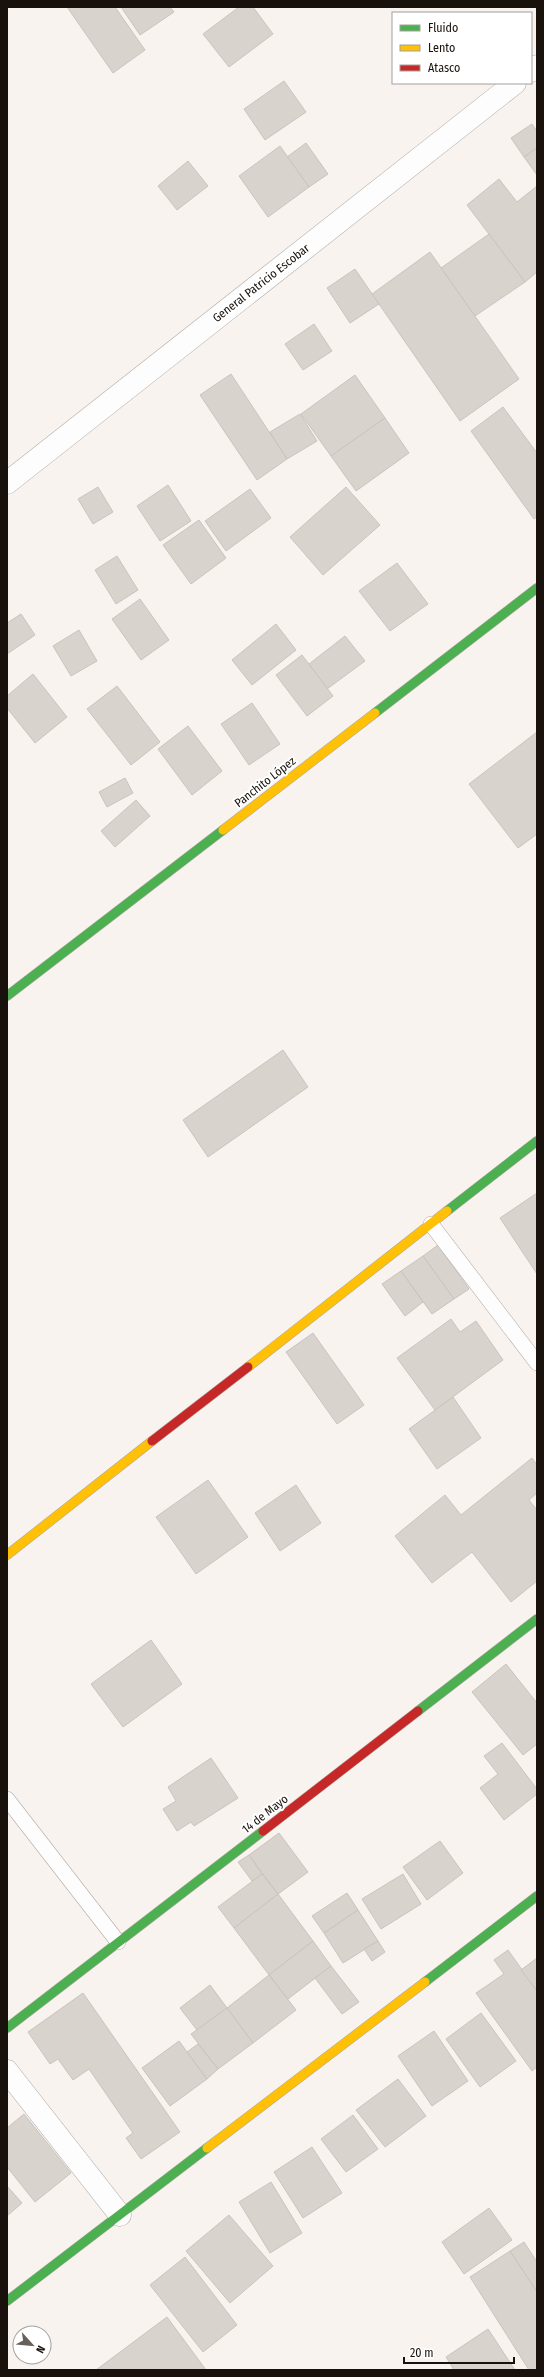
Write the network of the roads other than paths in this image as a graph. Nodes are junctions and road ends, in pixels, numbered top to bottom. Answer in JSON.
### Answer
{"nodes":[{"id":1,"x":514,"y":84,"type":"edge"},
{"id":2,"x":7,"y":483,"type":"edge"},
{"id":3,"x":537,"y":588,"type":"edge"},
{"id":4,"x":7,"y":996,"type":"edge"},
{"id":5,"x":537,"y":1141,"type":"edge"},
{"id":6,"x":431,"y":1224,"type":"junction"},
{"id":7,"x":537,"y":1363,"type":"edge"},
{"id":8,"x":7,"y":1555,"type":"edge"},
{"id":9,"x":537,"y":1619,"type":"edge"},
{"id":10,"x":7,"y":1799,"type":"edge"},
{"id":11,"x":537,"y":1896,"type":"edge"},
{"id":12,"x":118,"y":1942,"type":"junction"},
{"id":13,"x":7,"y":2028,"type":"edge"},
{"id":14,"x":7,"y":2071,"type":"edge"},
{"id":15,"x":120,"y":2215,"type":"junction"},
{"id":16,"x":7,"y":2301,"type":"edge"}],
"edges":[{"from":1,"to":2,"type":"street","name":"General Patricio Escobar"},
{"from":3,"to":4,"type":"street","name":"Panchito López"},
{"from":5,"to":6,"type":"street"},
{"from":6,"to":7,"type":"lane"},
{"from":6,"to":8,"type":"street"},
{"from":9,"to":12,"type":"street","name":"14 de Mayo"},
{"from":10,"to":12,"type":"lane"},
{"from":11,"to":15,"type":"street"},
{"from":12,"to":13,"type":"street","name":"14 de Mayo"},
{"from":14,"to":15,"type":"street"},
{"from":15,"to":16,"type":"street"}]}
